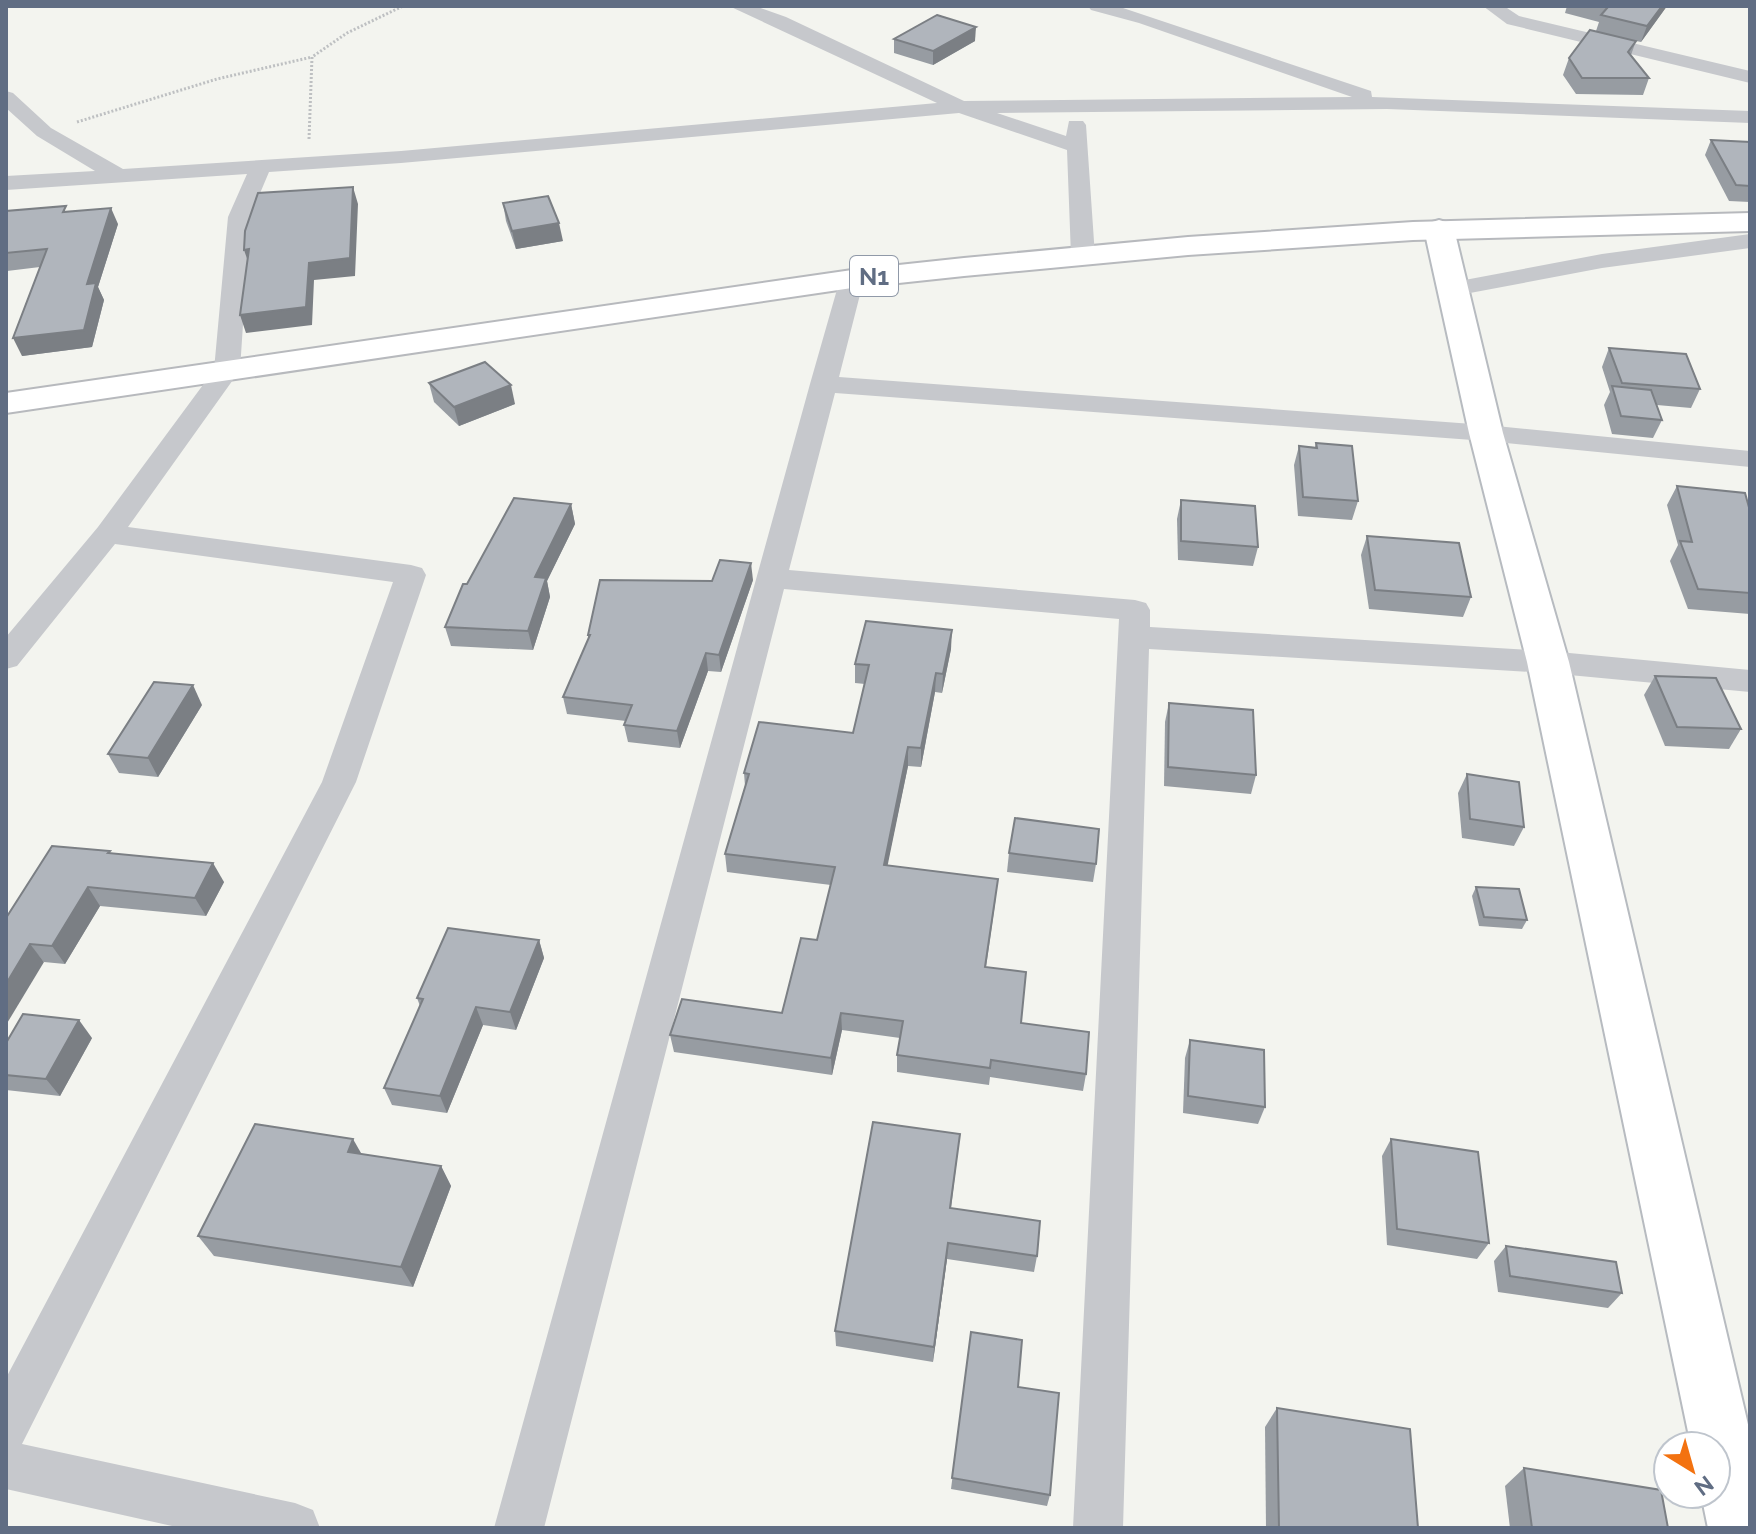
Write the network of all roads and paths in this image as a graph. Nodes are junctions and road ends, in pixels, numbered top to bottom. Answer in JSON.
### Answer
{"nodes":[{"id":1,"x":403,"y":6,"type":"edge"},
{"id":2,"x":738,"y":6,"type":"edge"},
{"id":3,"x":1097,"y":6,"type":"edge"},
{"id":4,"x":1492,"y":6,"type":"edge"},
{"id":5,"x":312,"y":57,"type":"junction"},
{"id":6,"x":1750,"y":77,"type":"edge"},
{"id":7,"x":6,"y":97,"type":"edge"},
{"id":8,"x":1387,"y":103,"type":"junction"},
{"id":9,"x":1075,"y":106,"type":"junction"},
{"id":10,"x":961,"y":107,"type":"junction"},
{"id":11,"x":1750,"y":117,"type":"edge"},
{"id":12,"x":44,"y":132,"type":"junction"},
{"id":13,"x":1077,"y":147,"type":"junction"},
{"id":14,"x":309,"y":163,"type":"junction"},
{"id":15,"x":260,"y":167,"type":"junction"},
{"id":16,"x":120,"y":176,"type":"junction"},
{"id":17,"x":6,"y":183,"type":"edge"},
{"id":18,"x":1750,"y":222,"type":"edge"},
{"id":19,"x":1439,"y":229,"type":"junction"},
{"id":20,"x":1750,"y":241,"type":"edge"},
{"id":21,"x":1083,"y":256,"type":"junction"},
{"id":22,"x":852,"y":279,"type":"junction"},
{"id":23,"x":1454,"y":289,"type":"junction"},
{"id":24,"x":227,"y":370,"type":"junction"},
{"id":25,"x":823,"y":384,"type":"junction"},
{"id":26,"x":6,"y":403,"type":"edge"},
{"id":27,"x":1486,"y":433,"type":"junction"},
{"id":28,"x":1750,"y":459,"type":"edge"},
{"id":29,"x":108,"y":534,"type":"junction"},
{"id":30,"x":771,"y":578,"type":"junction"},
{"id":31,"x":1134,"y":637,"type":"junction"},
{"id":32,"x":6,"y":658,"type":"edge"},
{"id":33,"x":1548,"y":662,"type":"junction"},
{"id":34,"x":1750,"y":681,"type":"edge"},
{"id":35,"x":6,"y":1427,"type":"edge"},
{"id":36,"x":6,"y":1465,"type":"edge"},
{"id":37,"x":295,"y":1528,"type":"edge"},
{"id":38,"x":519,"y":1528,"type":"edge"},
{"id":39,"x":1098,"y":1528,"type":"edge"},
{"id":40,"x":1740,"y":1528,"type":"edge"}],
"edges":[{"from":1,"to":5,"type":"path"},
{"from":2,"to":10,"type":"street"},
{"from":3,"to":8,"type":"street"},
{"from":4,"to":6,"type":"street"},
{"from":5,"to":12,"type":"path"},
{"from":5,"to":14,"type":"path"},
{"from":7,"to":12,"type":"street"},
{"from":8,"to":9,"type":"street"},
{"from":8,"to":11,"type":"street"},
{"from":9,"to":10,"type":"street"},
{"from":9,"to":13,"type":"street"},
{"from":10,"to":13,"type":"street"},
{"from":10,"to":14,"type":"street"},
{"from":12,"to":16,"type":"street"},
{"from":13,"to":21,"type":"street"},
{"from":14,"to":15,"type":"street"},
{"from":15,"to":16,"type":"street"},
{"from":15,"to":24,"type":"street"},
{"from":16,"to":17,"type":"street"},
{"from":18,"to":19,"type":"main road","number":"N1"},
{"from":19,"to":21,"type":"main road","number":"N1"},
{"from":19,"to":23,"type":"main road"},
{"from":20,"to":23,"type":"street"},
{"from":21,"to":22,"type":"main road","number":"N1"},
{"from":22,"to":24,"type":"main road","number":"N1"},
{"from":22,"to":25,"type":"street"},
{"from":23,"to":27,"type":"main road"},
{"from":24,"to":26,"type":"main road","number":"N1"},
{"from":24,"to":29,"type":"street"},
{"from":25,"to":27,"type":"street"},
{"from":25,"to":30,"type":"street"},
{"from":27,"to":28,"type":"street"},
{"from":27,"to":33,"type":"main road"},
{"from":29,"to":32,"type":"street"},
{"from":29,"to":35,"type":"street"},
{"from":30,"to":31,"type":"street"},
{"from":30,"to":38,"type":"street"},
{"from":31,"to":33,"type":"street"},
{"from":31,"to":39,"type":"street"},
{"from":33,"to":34,"type":"street"},
{"from":33,"to":40,"type":"main road"},
{"from":36,"to":37,"type":"street"}]}
